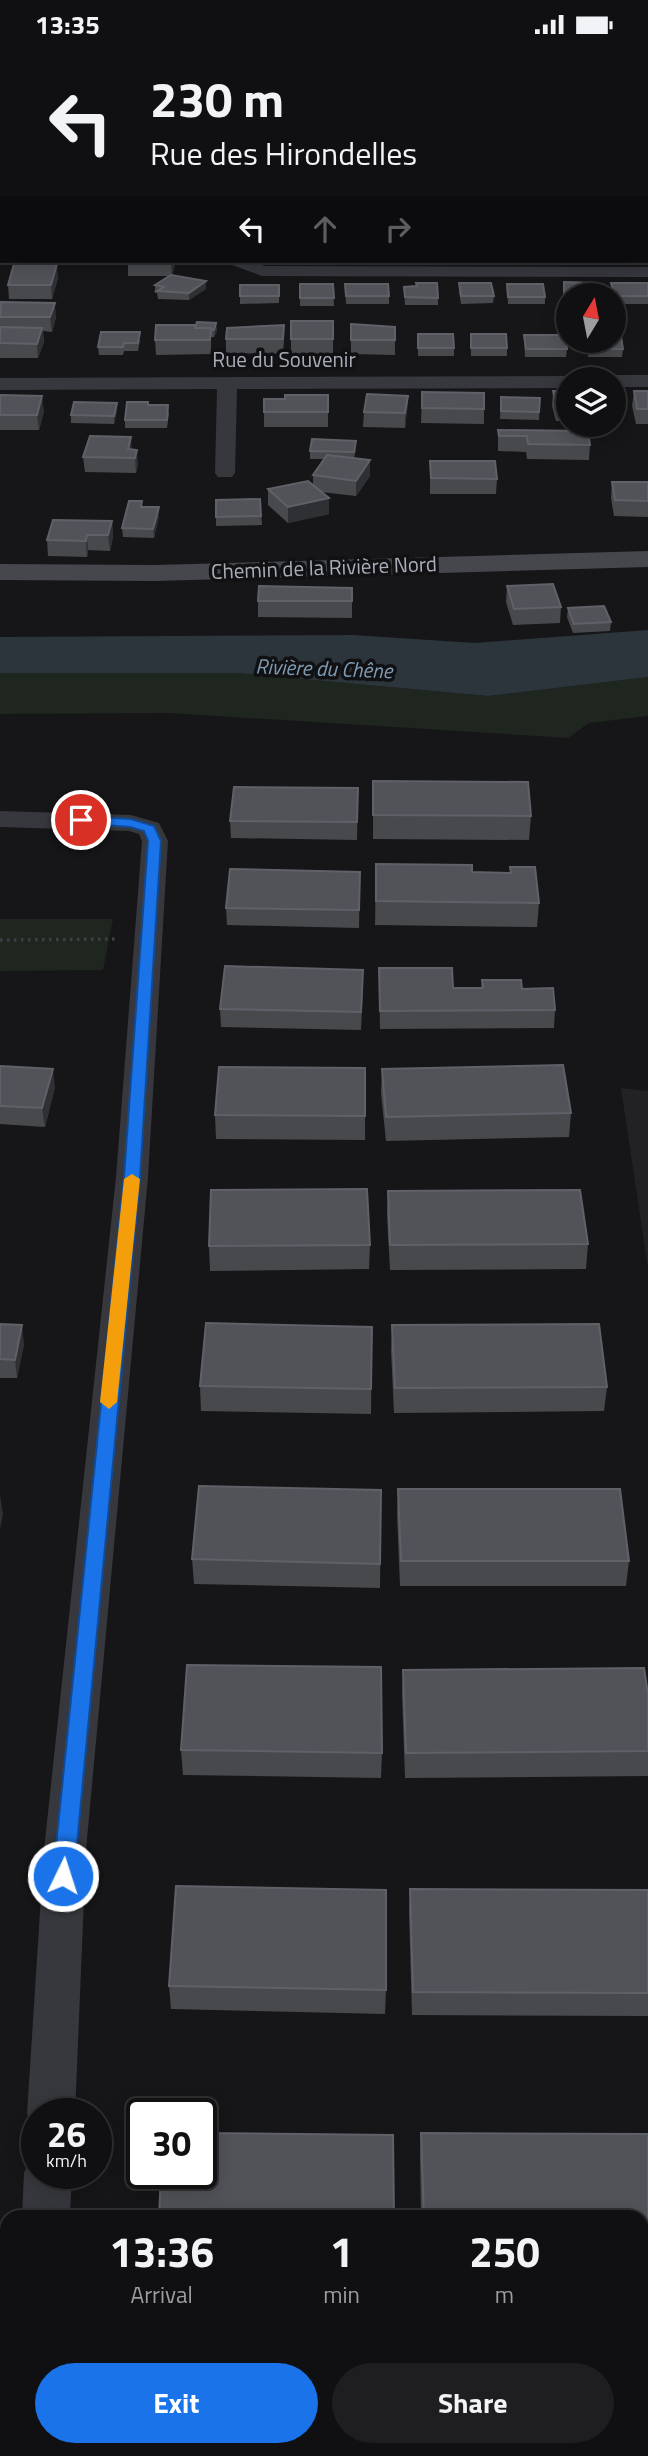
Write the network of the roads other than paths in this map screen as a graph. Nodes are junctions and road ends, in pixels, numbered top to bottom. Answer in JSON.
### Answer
{"nodes":[{"id":1,"x":243,"y":263,"type":"edge"},
{"id":2,"x":648,"y":272,"type":"edge"},
{"id":3,"x":556,"y":381,"type":"edge"},
{"id":4,"x":626,"y":381,"type":"edge"},
{"id":5,"x":648,"y":381,"type":"edge"},
{"id":6,"x":227,"y":383,"type":"junction"},
{"id":7,"x":0,"y":384,"type":"edge"},
{"id":8,"x":225,"y":473,"type":"dead end"},
{"id":9,"x":648,"y":559,"type":"edge"},
{"id":10,"x":0,"y":572,"type":"edge"},
{"id":11,"x":0,"y":820,"type":"edge"},
{"id":12,"x":52,"y":2098,"type":"edge"},
{"id":13,"x":47,"y":2189,"type":"edge"},
{"id":14,"x":46,"y":2210,"type":"edge"}],
"edges":[{"from":1,"to":2,"type":"street"},
{"from":3,"to":6,"type":"street","name":"Rue du Souvenir"},
{"from":4,"to":5,"type":"street"},
{"from":6,"to":7,"type":"street","name":"Rue du Souvenir"},
{"from":6,"to":8,"type":"street"},
{"from":9,"to":10,"type":"street","name":"Chemin de la Rivière Nord"},
{"from":11,"to":12,"type":"street"},
{"from":13,"to":14,"type":"street"}]}
